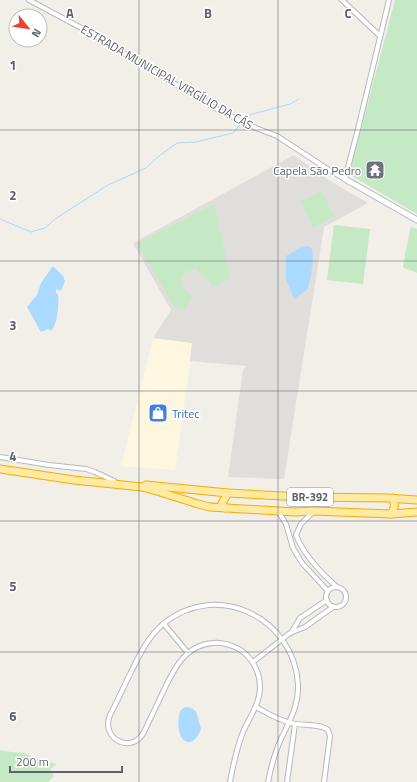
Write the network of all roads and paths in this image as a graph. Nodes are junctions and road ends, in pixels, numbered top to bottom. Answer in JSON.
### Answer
{"nodes":[{"id":1,"x":29,"y":0,"type":"edge"},
{"id":2,"x":342,"y":0,"type":"edge"},
{"id":3,"x":389,"y":0,"type":"edge"},
{"id":4,"x":380,"y":36,"type":"junction"},
{"id":5,"x":345,"y":179,"type":"junction"},
{"id":6,"x":417,"y":220,"type":"edge"},
{"id":7,"x":0,"y":457,"type":"edge"},
{"id":8,"x":0,"y":467,"type":"edge"},
{"id":9,"x":114,"y":481,"type":"junction"},
{"id":10,"x":228,"y":492,"type":"junction"},
{"id":11,"x":393,"y":498,"type":"junction"},
{"id":12,"x":417,"y":500,"type":"edge"},
{"id":13,"x":225,"y":508,"type":"junction"},
{"id":14,"x":278,"y":511,"type":"junction"},
{"id":15,"x":313,"y":511,"type":"junction"},
{"id":16,"x":417,"y":512,"type":"edge"},
{"id":17,"x":391,"y":514,"type":"junction"},
{"id":18,"x":337,"y":588,"type":"junction"},
{"id":19,"x":328,"y":591,"type":"junction"},
{"id":20,"x":327,"y":600,"type":"junction"},
{"id":21,"x":333,"y":607,"type":"junction"},
{"id":22,"x":164,"y":624,"type":"junction"},
{"id":23,"x":290,"y":633,"type":"junction"},
{"id":24,"x":282,"y":639,"type":"junction"},
{"id":25,"x":188,"y":653,"type":"junction"},
{"id":26,"x":253,"y":662,"type":"junction"},
{"id":27,"x":256,"y":707,"type":"junction"},
{"id":28,"x":292,"y":723,"type":"junction"},
{"id":29,"x":230,"y":782,"type":"edge"},
{"id":30,"x":268,"y":782,"type":"edge"},
{"id":31,"x":287,"y":782,"type":"edge"},
{"id":32,"x":324,"y":782,"type":"edge"}],
"edges":[{"from":1,"to":5,"type":"street","name":"ESTRADA MUNICIPAL VIRGÍLIO DA CÁS"},
{"from":2,"to":4,"type":"street"},
{"from":3,"to":4,"type":"street"},
{"from":4,"to":5,"type":"street"},
{"from":5,"to":6,"type":"street"},
{"from":7,"to":9,"type":"street"},
{"from":8,"to":9,"type":"highway","number":"BR-392"},
{"from":8,"to":13,"type":"highway","number":"BR-392"},
{"from":9,"to":10,"type":"highway","number":"BR-392"},
{"from":10,"to":11,"type":"highway","number":"BR-392"},
{"from":10,"to":13,"type":"highway"},
{"from":11,"to":12,"type":"highway","number":"BR-392"},
{"from":11,"to":17,"type":"highway"},
{"from":13,"to":14,"type":"highway","number":"BR-392"},
{"from":14,"to":15,"type":"highway","number":"BR-392"},
{"from":14,"to":19,"type":"street"},
{"from":15,"to":17,"type":"highway","number":"BR-392"},
{"from":15,"to":18,"type":"street"},
{"from":16,"to":17,"type":"highway","number":"BR-392"},
{"from":18,"to":19,"type":"street"},
{"from":18,"to":21,"type":"street"},
{"from":19,"to":20,"type":"street"},
{"from":20,"to":21,"type":"street"},
{"from":20,"to":23,"type":"street"},
{"from":21,"to":23,"type":"street"},
{"from":22,"to":24,"type":"street"},
{"from":22,"to":25,"type":"street"},
{"from":22,"to":25,"type":"street"},
{"from":23,"to":24,"type":"street"},
{"from":24,"to":26,"type":"street"},
{"from":24,"to":28,"type":"street"},
{"from":25,"to":26,"type":"street"},
{"from":26,"to":27,"type":"street"},
{"from":27,"to":28,"type":"street"},
{"from":27,"to":29,"type":"street"},
{"from":28,"to":30,"type":"street"},
{"from":28,"to":31,"type":"street"},
{"from":28,"to":32,"type":"street"}]}
